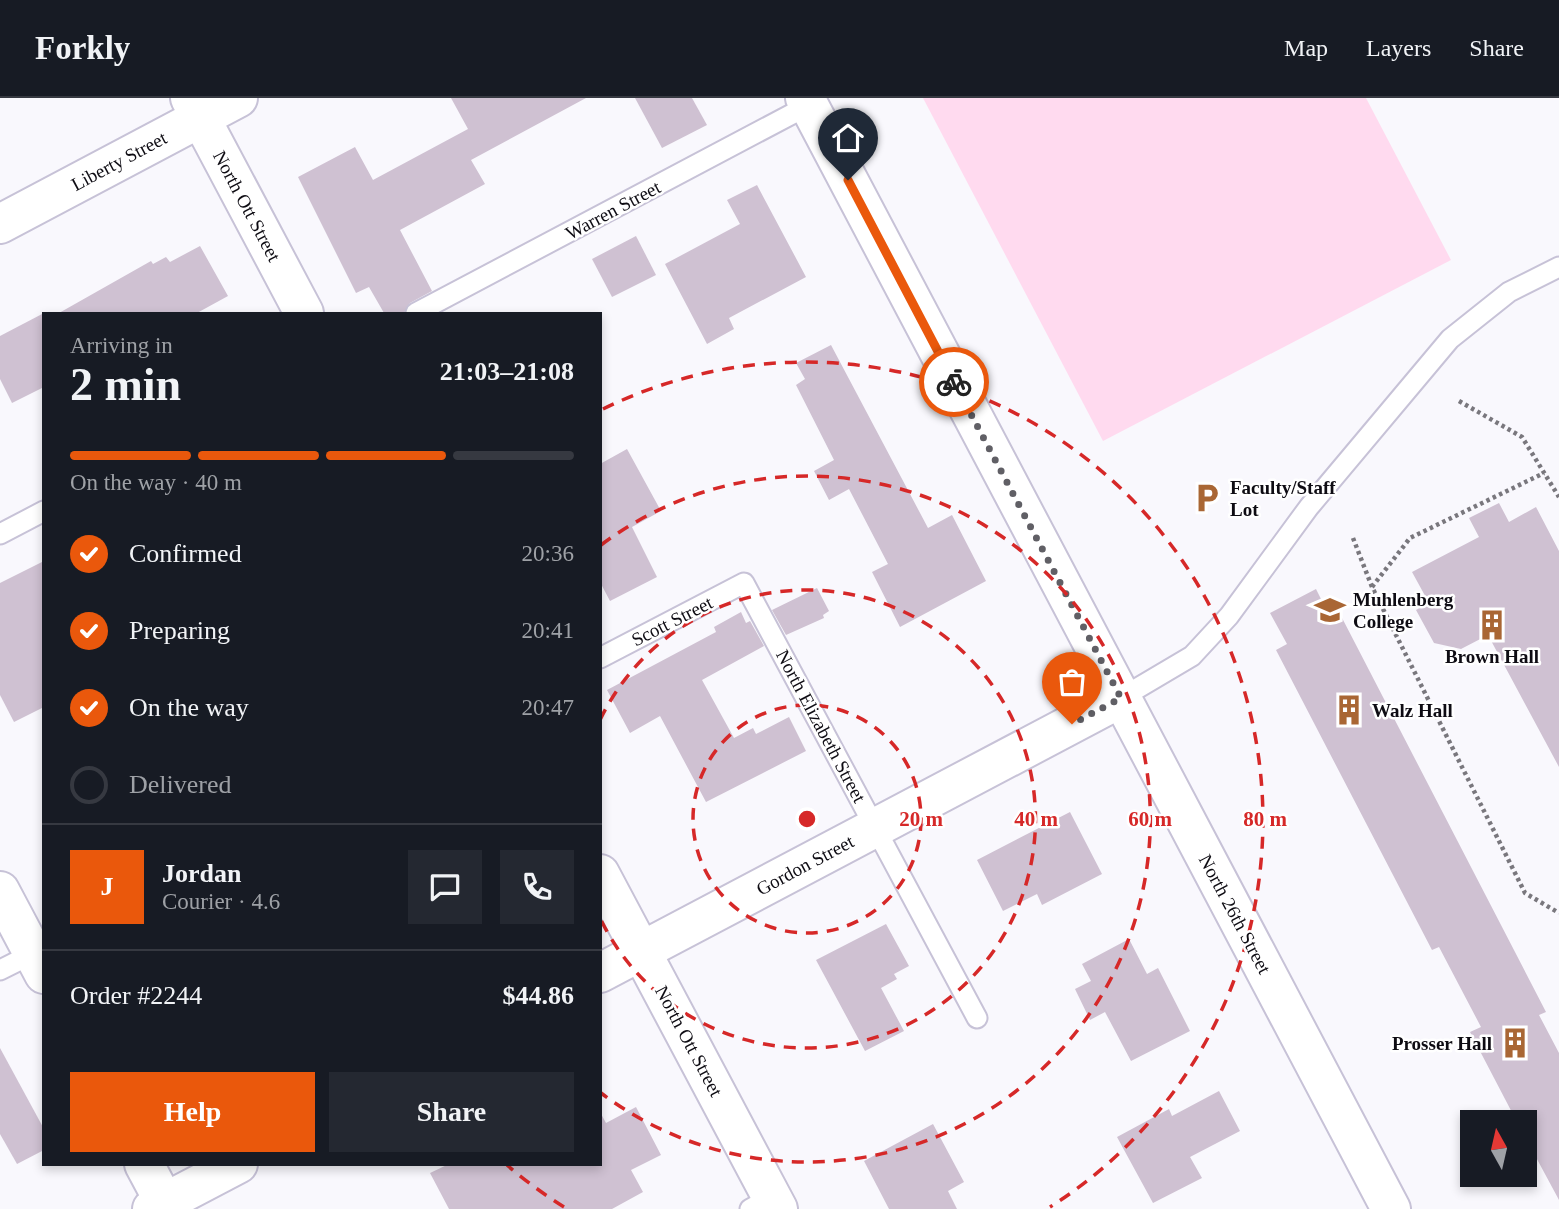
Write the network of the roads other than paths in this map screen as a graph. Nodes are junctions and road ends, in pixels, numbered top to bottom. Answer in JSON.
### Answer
{"nodes":[{"id":1,"x":237,"y":98,"type":"edge"},
{"id":2,"x":807,"y":102,"type":"edge"},
{"id":3,"x":195,"y":108,"type":"edge"},
{"id":4,"x":0,"y":224,"type":"edge"},
{"id":5,"x":1559,"y":267,"type":"edge"},
{"id":6,"x":303,"y":312,"type":"edge"},
{"id":7,"x":418,"y":312,"type":"edge"},
{"id":8,"x":42,"y":512,"type":"edge"},
{"id":9,"x":0,"y":534,"type":"edge"},
{"id":10,"x":744,"y":583,"type":"joint"},
{"id":11,"x":602,"y":657,"type":"edge"},
{"id":12,"x":1121,"y":698,"type":"junction"},
{"id":13,"x":875,"y":828,"type":"junction"},
{"id":14,"x":602,"y":878,"type":"edge"},
{"id":15,"x":0,"y":891,"type":"edge"},
{"id":16,"x":641,"y":951,"type":"junction"},
{"id":17,"x":30,"y":961,"type":"edge"},
{"id":18,"x":602,"y":972,"type":"edge"},
{"id":19,"x":977,"y":1018,"type":"dead end"},
{"id":20,"x":145,"y":1166,"type":"edge"},
{"id":21,"x":234,"y":1166,"type":"edge"},
{"id":22,"x":766,"y":1205,"type":"edge"},
{"id":23,"x":162,"y":1207,"type":"edge"},
{"id":24,"x":1391,"y":1209,"type":"edge"}],
"edges":[{"from":1,"to":3,"type":"street","name":"Liberty Street"},
{"from":2,"to":7,"type":"lane","name":"Warren Street"},
{"from":2,"to":12,"type":"street","name":"North 26th Street"},
{"from":3,"to":4,"type":"street","name":"Liberty Street"},
{"from":3,"to":6,"type":"street","name":"North Ott Street"},
{"from":5,"to":12,"type":"lane"},
{"from":8,"to":9,"type":"lane"},
{"from":10,"to":11,"type":"lane","name":"Scott Street"},
{"from":10,"to":13,"type":"lane","name":"North Elizabeth Street"},
{"from":12,"to":13,"type":"street","name":"Gordon Street"},
{"from":12,"to":24,"type":"street","name":"North 26th Street"},
{"from":13,"to":16,"type":"street","name":"Gordon Street"},
{"from":13,"to":19,"type":"lane","name":"North Elizabeth Street"},
{"from":14,"to":16,"type":"street","name":"North Ott Street"},
{"from":15,"to":17,"type":"street"},
{"from":16,"to":18,"type":"street","name":"Gordon Street"},
{"from":16,"to":22,"type":"street","name":"North Ott Street"},
{"from":20,"to":23,"type":"street"},
{"from":21,"to":23,"type":"street"}]}
